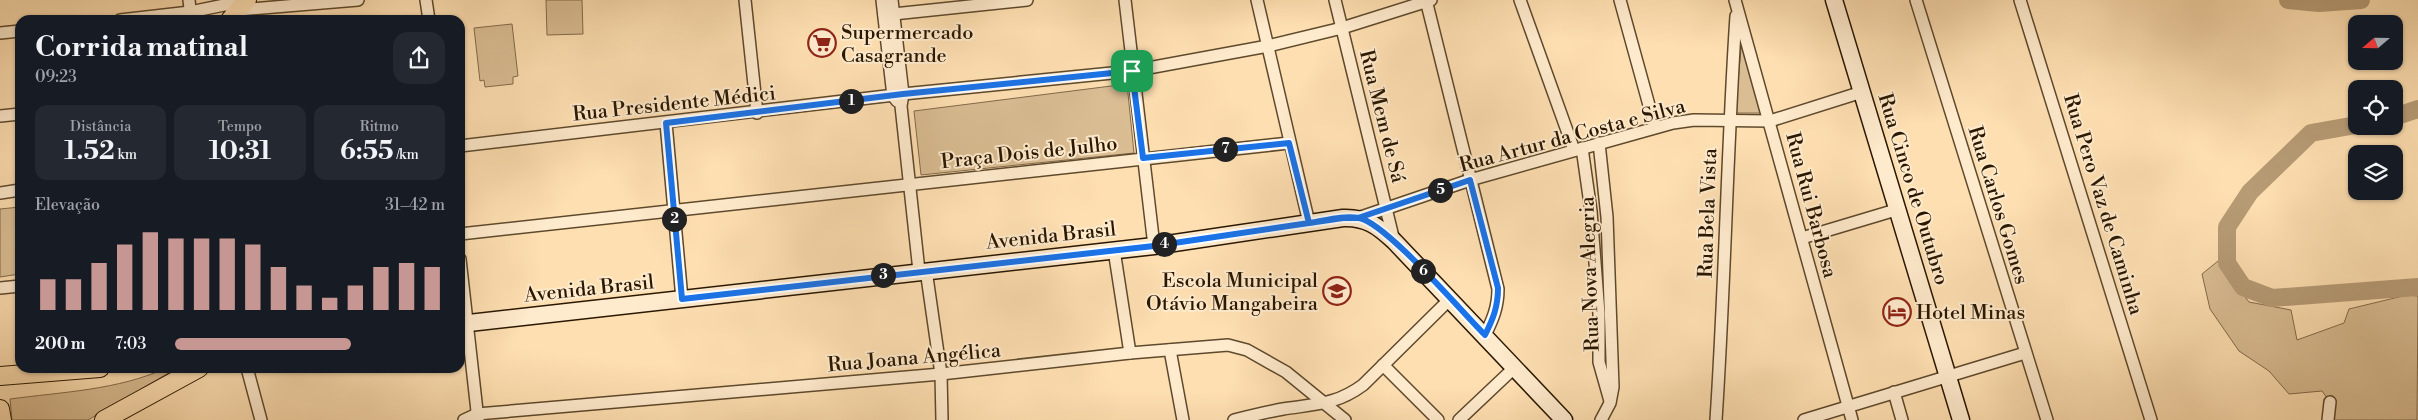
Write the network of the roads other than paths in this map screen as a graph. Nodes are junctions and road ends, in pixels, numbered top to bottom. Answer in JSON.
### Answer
{"nodes":[{"id":1,"x":188,"y":0,"type":"edge"},
{"id":2,"x":358,"y":0,"type":"edge"},
{"id":3,"x":426,"y":0,"type":"edge"},
{"id":4,"x":745,"y":0,"type":"edge"},
{"id":5,"x":882,"y":0,"type":"edge"},
{"id":6,"x":892,"y":0,"type":"edge"},
{"id":7,"x":1027,"y":0,"type":"edge"},
{"id":8,"x":1125,"y":0,"type":"edge"},
{"id":9,"x":1257,"y":0,"type":"edge"},
{"id":10,"x":1335,"y":0,"type":"edge"},
{"id":11,"x":1428,"y":0,"type":"edge"},
{"id":12,"x":1520,"y":0,"type":"edge"},
{"id":13,"x":1620,"y":0,"type":"edge"},
{"id":14,"x":1834,"y":0,"type":"edge"},
{"id":15,"x":1916,"y":0,"type":"edge"},
{"id":16,"x":2020,"y":0,"type":"edge"},
{"id":17,"x":1735,"y":3,"type":"edge"},
{"id":18,"x":237,"y":7,"type":"edge"},
{"id":19,"x":190,"y":15,"type":"edge"},
{"id":20,"x":195,"y":15,"type":"edge"},
{"id":21,"x":428,"y":15,"type":"edge"},
{"id":22,"x":889,"y":15,"type":"junction"},
{"id":23,"x":1342,"y":28,"type":"junction"},
{"id":24,"x":15,"y":32,"type":"edge"},
{"id":25,"x":0,"y":33,"type":"edge"},
{"id":26,"x":1268,"y":46,"type":"junction"},
{"id":27,"x":1132,"y":71,"type":"junction"},
{"id":28,"x":1862,"y":92,"type":"junction"},
{"id":29,"x":899,"y":98,"type":"junction"},
{"id":30,"x":757,"y":113,"type":"junction"},
{"id":31,"x":15,"y":114,"type":"edge"},
{"id":32,"x":0,"y":116,"type":"edge"},
{"id":33,"x":1729,"y":121,"type":"junction"},
{"id":34,"x":1770,"y":121,"type":"junction"},
{"id":35,"x":666,"y":123,"type":"junction"},
{"id":36,"x":1655,"y":127,"type":"junction"},
{"id":37,"x":1289,"y":143,"type":"junction"},
{"id":38,"x":1599,"y":143,"type":"junction"},
{"id":39,"x":465,"y":145,"type":"edge"},
{"id":40,"x":1578,"y":149,"type":"junction"},
{"id":41,"x":1143,"y":158,"type":"junction"},
{"id":42,"x":1470,"y":180,"type":"junction"},
{"id":43,"x":909,"y":184,"type":"junction"},
{"id":44,"x":15,"y":190,"type":"edge"},
{"id":45,"x":0,"y":192,"type":"edge"},
{"id":46,"x":1386,"y":208,"type":"junction"},
{"id":47,"x":1899,"y":209,"type":"junction"},
{"id":48,"x":673,"y":212,"type":"junction"},
{"id":49,"x":1358,"y":218,"type":"junction"},
{"id":50,"x":1309,"y":223,"type":"junction"},
{"id":51,"x":465,"y":233,"type":"edge"},
{"id":52,"x":1802,"y":238,"type":"junction"},
{"id":53,"x":1394,"y":241,"type":"junction"},
{"id":54,"x":1154,"y":246,"type":"junction"},
{"id":55,"x":1114,"y":250,"type":"junction"},
{"id":56,"x":923,"y":270,"type":"junction"},
{"id":57,"x":15,"y":286,"type":"edge"},
{"id":58,"x":0,"y":288,"type":"edge"},
{"id":59,"x":682,"y":299,"type":"junction"},
{"id":60,"x":1450,"y":299,"type":"junction"},
{"id":61,"x":465,"y":323,"type":"edge"},
{"id":62,"x":465,"y":330,"type":"edge"},
{"id":63,"x":1485,"y":335,"type":"junction"},
{"id":64,"x":1170,"y":350,"type":"junction"},
{"id":65,"x":1130,"y":353,"type":"junction"},
{"id":66,"x":2025,"y":353,"type":"junction"},
{"id":67,"x":1383,"y":365,"type":"junction"},
{"id":68,"x":1514,"y":368,"type":"junction"},
{"id":69,"x":38,"y":373,"type":"edge"},
{"id":70,"x":190,"y":373,"type":"edge"},
{"id":71,"x":248,"y":373,"type":"edge"},
{"id":72,"x":941,"y":374,"type":"junction"},
{"id":73,"x":1948,"y":375,"type":"junction"},
{"id":74,"x":0,"y":376,"type":"edge"},
{"id":75,"x":1894,"y":392,"type":"junction"},
{"id":76,"x":2330,"y":402,"type":"dead end"},
{"id":77,"x":1610,"y":403,"type":"junction"},
{"id":78,"x":1326,"y":404,"type":"junction"},
{"id":79,"x":1848,"y":406,"type":"junction"},
{"id":80,"x":0,"y":409,"type":"edge"},
{"id":81,"x":478,"y":417,"type":"edge"},
{"id":82,"x":2,"y":420,"type":"edge"},
{"id":83,"x":104,"y":420,"type":"edge"},
{"id":84,"x":261,"y":420,"type":"edge"},
{"id":85,"x":464,"y":420,"type":"edge"},
{"id":86,"x":942,"y":420,"type":"edge"},
{"id":87,"x":1183,"y":420,"type":"edge"},
{"id":88,"x":1234,"y":420,"type":"edge"},
{"id":89,"x":1346,"y":420,"type":"edge"},
{"id":90,"x":1438,"y":420,"type":"edge"},
{"id":91,"x":1459,"y":420,"type":"edge"},
{"id":92,"x":1564,"y":420,"type":"edge"},
{"id":93,"x":1601,"y":420,"type":"edge"},
{"id":94,"x":1716,"y":420,"type":"edge"},
{"id":95,"x":1804,"y":420,"type":"edge"},
{"id":96,"x":1851,"y":420,"type":"edge"},
{"id":97,"x":1902,"y":420,"type":"edge"},
{"id":98,"x":1961,"y":420,"type":"edge"},
{"id":99,"x":2047,"y":420,"type":"edge"},
{"id":100,"x":2151,"y":420,"type":"edge"},
{"id":101,"x":2328,"y":420,"type":"edge"}],
"edges":[{"from":1,"to":19,"type":"street"},
{"from":2,"to":18,"type":"street"},
{"from":3,"to":21,"type":"street"},
{"from":4,"to":30,"type":"street"},
{"from":5,"to":22,"type":"street"},
{"from":6,"to":22,"type":"street"},
{"from":7,"to":22,"type":"street"},
{"from":8,"to":27,"type":"street","name":"Praça Dois de Julho"},
{"from":9,"to":26,"type":"street"},
{"from":10,"to":23,"type":"street","name":"Rua Mem de Sá"},
{"from":11,"to":23,"type":"street"},
{"from":11,"to":42,"type":"street"},
{"from":12,"to":40,"type":"street","name":"Rua Nova Alegria"},
{"from":13,"to":36,"type":"street"},
{"from":14,"to":28,"type":"street","name":"Rua Cinco de Outubro"},
{"from":15,"to":66,"type":"street","name":"Rua Carlos Gomes"},
{"from":16,"to":100,"type":"street","name":"Rua Pero Vaz de Caminha"},
{"from":17,"to":33,"type":"street","name":"Rua Bela Vista"},
{"from":17,"to":34,"type":"street","name":"Rua Rui Barbosa"},
{"from":18,"to":20,"type":"street"},
{"from":22,"to":29,"type":"street"},
{"from":23,"to":26,"type":"street"},
{"from":23,"to":46,"type":"street","name":"Rua Mem de Sá"},
{"from":24,"to":25,"type":"street"},
{"from":26,"to":27,"type":"street"},
{"from":26,"to":37,"type":"street"},
{"from":27,"to":29,"type":"street"},
{"from":27,"to":41,"type":"street","name":"Praça Dois de Julho"},
{"from":28,"to":34,"type":"street","name":"Rua Artur da Costa e Silva"},
{"from":28,"to":47,"type":"street","name":"Rua Cinco de Outubro"},
{"from":29,"to":30,"type":"street","name":"Rua Presidente Médici"},
{"from":29,"to":43,"type":"street"},
{"from":30,"to":35,"type":"street","name":"Rua Presidente Médici"},
{"from":31,"to":32,"type":"street"},
{"from":33,"to":34,"type":"street","name":"Rua Artur da Costa e Silva"},
{"from":33,"to":36,"type":"street","name":"Rua Artur da Costa e Silva"},
{"from":33,"to":94,"type":"street","name":"Rua Bela Vista"},
{"from":34,"to":52,"type":"street","name":"Rua Rui Barbosa"},
{"from":35,"to":39,"type":"street","name":"Rua Presidente Médici"},
{"from":35,"to":48,"type":"street"},
{"from":36,"to":38,"type":"street","name":"Rua Artur da Costa e Silva"},
{"from":37,"to":41,"type":"street"},
{"from":37,"to":50,"type":"street"},
{"from":38,"to":40,"type":"street","name":"Rua Artur da Costa e Silva"},
{"from":38,"to":77,"type":"street","name":"Rua Nova Alegria"},
{"from":40,"to":42,"type":"street","name":"Rua Artur da Costa e Silva"},
{"from":40,"to":77,"type":"street","name":"Rua Nova Alegria"},
{"from":41,"to":43,"type":"street","name":"Praça Dois de Julho"},
{"from":41,"to":54,"type":"street"},
{"from":42,"to":46,"type":"street","name":"Rua Artur da Costa e Silva"},
{"from":42,"to":63,"type":"street"},
{"from":43,"to":48,"type":"street","name":"Praça Dois de Julho"},
{"from":43,"to":56,"type":"street"},
{"from":44,"to":45,"type":"street"},
{"from":46,"to":49,"type":"street","name":"Rua Artur da Costa e Silva"},
{"from":46,"to":53,"type":"street","name":"Rua Mem de Sá"},
{"from":47,"to":52,"type":"street"},
{"from":47,"to":73,"type":"street","name":"Rua Cinco de Outubro"},
{"from":48,"to":51,"type":"street","name":"Praça Dois de Julho"},
{"from":48,"to":59,"type":"street"},
{"from":49,"to":50,"type":"street","name":"Avenida Brasil"},
{"from":49,"to":53,"type":"street"},
{"from":50,"to":54,"type":"street","name":"Avenida Brasil"},
{"from":52,"to":79,"type":"street","name":"Rua Rui Barbosa"},
{"from":53,"to":60,"type":"street"},
{"from":54,"to":55,"type":"street","name":"Avenida Brasil"},
{"from":55,"to":56,"type":"street","name":"Avenida Brasil"},
{"from":55,"to":65,"type":"street"},
{"from":56,"to":59,"type":"street","name":"Avenida Brasil"},
{"from":56,"to":72,"type":"street"},
{"from":57,"to":58,"type":"street"},
{"from":59,"to":61,"type":"street","name":"Avenida Brasil"},
{"from":60,"to":63,"type":"street"},
{"from":60,"to":67,"type":"street"},
{"from":62,"to":81,"type":"street"},
{"from":63,"to":68,"type":"street"},
{"from":64,"to":65,"type":"street","name":"Rua Joana Angélica"},
{"from":64,"to":78,"type":"street","name":"Rua Joana Angélica"},
{"from":64,"to":87,"type":"street"},
{"from":65,"to":72,"type":"street","name":"Rua Joana Angélica"},
{"from":66,"to":73,"type":"street"},
{"from":66,"to":99,"type":"street","name":"Rua Carlos Gomes"},
{"from":67,"to":78,"type":"street"},
{"from":67,"to":90,"type":"street"},
{"from":68,"to":91,"type":"street"},
{"from":68,"to":92,"type":"street"},
{"from":69,"to":74,"type":"main road"},
{"from":70,"to":83,"type":"main road"},
{"from":71,"to":84,"type":"street"},
{"from":72,"to":81,"type":"street","name":"Rua Joana Angélica"},
{"from":72,"to":86,"type":"street"},
{"from":73,"to":75,"type":"street"},
{"from":73,"to":98,"type":"street","name":"Rua Cinco de Outubro"},
{"from":75,"to":79,"type":"street"},
{"from":75,"to":97,"type":"street"},
{"from":76,"to":101,"type":"street"},
{"from":77,"to":93,"type":"street","name":"Rua Nova Alegria"},
{"from":78,"to":88,"type":"street"},
{"from":78,"to":89,"type":"street","name":"Rua Joana Angélica"},
{"from":79,"to":95,"type":"street"},
{"from":79,"to":96,"type":"street","name":"Rua Rui Barbosa"},
{"from":80,"to":82,"type":"main road"},
{"from":81,"to":85,"type":"street","name":"Rua Joana Angélica"}]}
